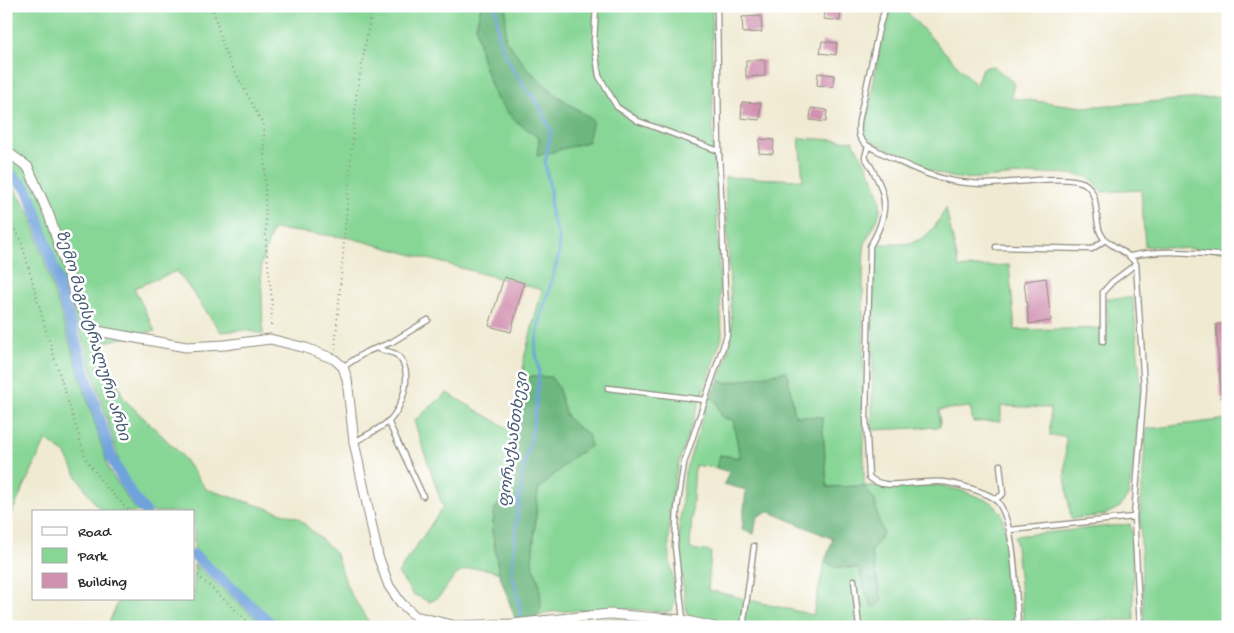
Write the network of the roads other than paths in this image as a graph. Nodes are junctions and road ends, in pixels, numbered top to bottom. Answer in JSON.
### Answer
{"nodes":[{"id":1,"x":596,"y":6,"type":"edge"},
{"id":2,"x":717,"y":6,"type":"edge"},
{"id":3,"x":886,"y":6,"type":"edge"},
{"id":4,"x":868,"y":146,"type":"junction"},
{"id":5,"x":6,"y":151,"type":"edge"},
{"id":6,"x":720,"y":151,"type":"junction"},
{"id":7,"x":1105,"y":240,"type":"junction"},
{"id":8,"x":996,"y":247,"type":"dead end"},
{"id":9,"x":1131,"y":256,"type":"junction"},
{"id":10,"x":1228,"y":256,"type":"edge"},
{"id":11,"x":1136,"y":264,"type":"junction"},
{"id":12,"x":428,"y":320,"type":"dead end"},
{"id":13,"x":1103,"y":341,"type":"dead end"},
{"id":14,"x":379,"y":349,"type":"junction"},
{"id":15,"x":344,"y":367,"type":"junction"},
{"id":16,"x":608,"y":388,"type":"dead end"},
{"id":17,"x":705,"y":400,"type":"junction"},
{"id":18,"x":388,"y":421,"type":"junction"},
{"id":19,"x":354,"y":442,"type":"junction"},
{"id":20,"x":1000,"y":465,"type":"dead end"},
{"id":21,"x":424,"y":496,"type":"dead end"},
{"id":22,"x":996,"y":499,"type":"junction"},
{"id":23,"x":1134,"y":517,"type":"junction"},
{"id":24,"x":1010,"y":530,"type":"junction"},
{"id":25,"x":754,"y":546,"type":"dead end"},
{"id":26,"x":854,"y":580,"type":"dead end"},
{"id":27,"x":683,"y":620,"type":"junction"},
{"id":28,"x":714,"y":627,"type":"edge"},
{"id":29,"x":743,"y":627,"type":"edge"},
{"id":30,"x":859,"y":627,"type":"edge"},
{"id":31,"x":1018,"y":627,"type":"edge"},
{"id":32,"x":1140,"y":627,"type":"edge"}],
"edges":[{"from":1,"to":6,"type":"lane"},
{"from":2,"to":6,"type":"lane"},
{"from":3,"to":4,"type":"lane"},
{"from":4,"to":7,"type":"lane"},
{"from":4,"to":22,"type":"lane"},
{"from":5,"to":15,"type":"street"},
{"from":6,"to":17,"type":"lane"},
{"from":7,"to":8,"type":"lane"},
{"from":7,"to":9,"type":"lane"},
{"from":9,"to":10,"type":"lane"},
{"from":9,"to":11,"type":"lane"},
{"from":11,"to":13,"type":"lane"},
{"from":11,"to":23,"type":"lane"},
{"from":12,"to":14,"type":"lane"},
{"from":14,"to":15,"type":"lane"},
{"from":14,"to":18,"type":"lane"},
{"from":15,"to":19,"type":"street"},
{"from":16,"to":17,"type":"lane"},
{"from":17,"to":27,"type":"lane"},
{"from":18,"to":19,"type":"lane"},
{"from":18,"to":21,"type":"lane"},
{"from":19,"to":27,"type":"street"},
{"from":20,"to":22,"type":"lane"},
{"from":22,"to":24,"type":"lane"},
{"from":23,"to":24,"type":"lane"},
{"from":23,"to":32,"type":"lane"},
{"from":24,"to":31,"type":"lane"},
{"from":25,"to":29,"type":"lane"},
{"from":26,"to":30,"type":"lane"},
{"from":27,"to":28,"type":"street"}]}
